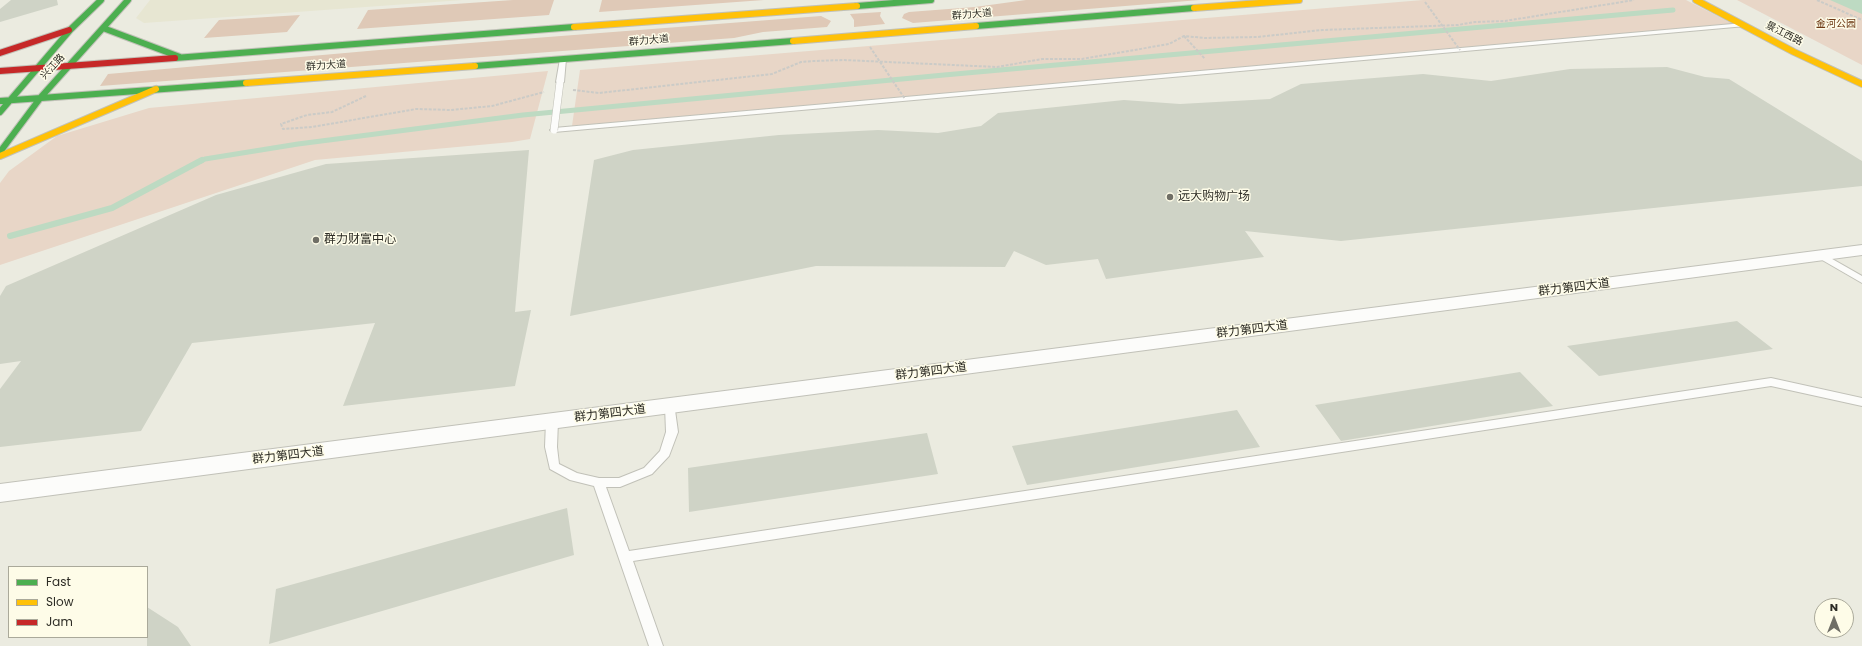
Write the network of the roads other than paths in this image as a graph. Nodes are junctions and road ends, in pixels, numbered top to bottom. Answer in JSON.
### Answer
{"nodes":[{"id":1,"x":101,"y":0,"type":"edge"},
{"id":2,"x":128,"y":0,"type":"edge"},
{"id":3,"x":931,"y":0,"type":"edge"},
{"id":4,"x":1299,"y":0,"type":"edge"},
{"id":5,"x":1696,"y":0,"type":"edge"},
{"id":6,"x":909,"y":2,"type":"junction"},
{"id":7,"x":809,"y":9,"type":"junction"},
{"id":8,"x":890,"y":11,"type":"dead end"},
{"id":9,"x":892,"y":22,"type":"dead end"},
{"id":10,"x":1744,"y":26,"type":"junction"},
{"id":11,"x":102,"y":28,"type":"junction"},
{"id":12,"x":71,"y":29,"type":"junction"},
{"id":13,"x":925,"y":30,"type":"junction"},
{"id":14,"x":820,"y":38,"type":"junction"},
{"id":15,"x":0,"y":53,"type":"edge"},
{"id":16,"x":180,"y":57,"type":"junction"},
{"id":17,"x":563,"y":59,"type":"junction"},
{"id":18,"x":69,"y":66,"type":"junction"},
{"id":19,"x":35,"y":68,"type":"junction"},
{"id":20,"x":0,"y":71,"type":"edge"},
{"id":21,"x":1862,"y":84,"type":"edge"},
{"id":22,"x":156,"y":89,"type":"junction"},
{"id":23,"x":41,"y":97,"type":"junction"},
{"id":24,"x":5,"y":100,"type":"edge"},
{"id":25,"x":0,"y":112,"type":"edge"},
{"id":26,"x":0,"y":152,"type":"edge"},
{"id":27,"x":0,"y":156,"type":"edge"},
{"id":28,"x":1862,"y":250,"type":"edge"},
{"id":29,"x":1820,"y":255,"type":"junction"},
{"id":30,"x":1862,"y":280,"type":"edge"},
{"id":31,"x":1862,"y":402,"type":"edge"},
{"id":32,"x":670,"y":406,"type":"junction"},
{"id":33,"x":552,"y":421,"type":"junction"},
{"id":34,"x":600,"y":483,"type":"junction"},
{"id":35,"x":0,"y":493,"type":"edge"},
{"id":36,"x":626,"y":557,"type":"junction"},
{"id":37,"x":656,"y":646,"type":"edge"}],
"edges":[{"from":1,"to":12,"type":"main road","name":"兴江路"},
{"from":2,"to":11,"type":"main road","name":"兴江路"},
{"from":3,"to":6,"type":"main road","name":"群力大道"},
{"from":4,"to":13,"type":"main road","name":"群力大道"},
{"from":5,"to":10,"type":"main road","name":"景江西路"},
{"from":6,"to":7,"type":"main road","name":"群力大道"},
{"from":6,"to":8,"type":"main road"},
{"from":7,"to":14,"type":"main road"},
{"from":7,"to":16,"type":"main road","name":"群力大道"},
{"from":9,"to":13,"type":"main road"},
{"from":10,"to":17,"type":"lane","bridge":true},
{"from":10,"to":21,"type":"main road","name":"景江西路"},
{"from":11,"to":16,"type":"main road"},
{"from":11,"to":18,"type":"main road","name":"兴江路"},
{"from":12,"to":15,"type":"main road"},
{"from":12,"to":19,"type":"main road","name":"兴江路"},
{"from":13,"to":14,"type":"main road","name":"群力大道"},
{"from":14,"to":17,"type":"main road","name":"群力大道"},
{"from":16,"to":18,"type":"main road","name":"群力大道"},
{"from":17,"to":22,"type":"main road","name":"群力大道"},
{"from":18,"to":19,"type":"main road","name":"群力大道"},
{"from":18,"to":23,"type":"main road","name":"兴江路"},
{"from":19,"to":20,"type":"main road","name":"群力大道"},
{"from":19,"to":24,"type":"main road","name":"兴江路"},
{"from":22,"to":23,"type":"main road","name":"群力大道"},
{"from":22,"to":27,"type":"main road"},
{"from":23,"to":24,"type":"main road","name":"群力大道"},
{"from":23,"to":26,"type":"main road","name":"兴江路"},
{"from":24,"to":25,"type":"main road","name":"兴江路"},
{"from":28,"to":29,"type":"street","name":"群力第四大道"},
{"from":29,"to":30,"type":"lane"},
{"from":29,"to":32,"type":"street","name":"群力第四大道"},
{"from":31,"to":36,"type":"lane"},
{"from":32,"to":33,"type":"street","name":"群力第四大道"},
{"from":32,"to":34,"type":"lane"},
{"from":33,"to":34,"type":"lane"},
{"from":33,"to":35,"type":"street","name":"群力第四大道"},
{"from":34,"to":36,"type":"lane"},
{"from":36,"to":37,"type":"lane"}]}
